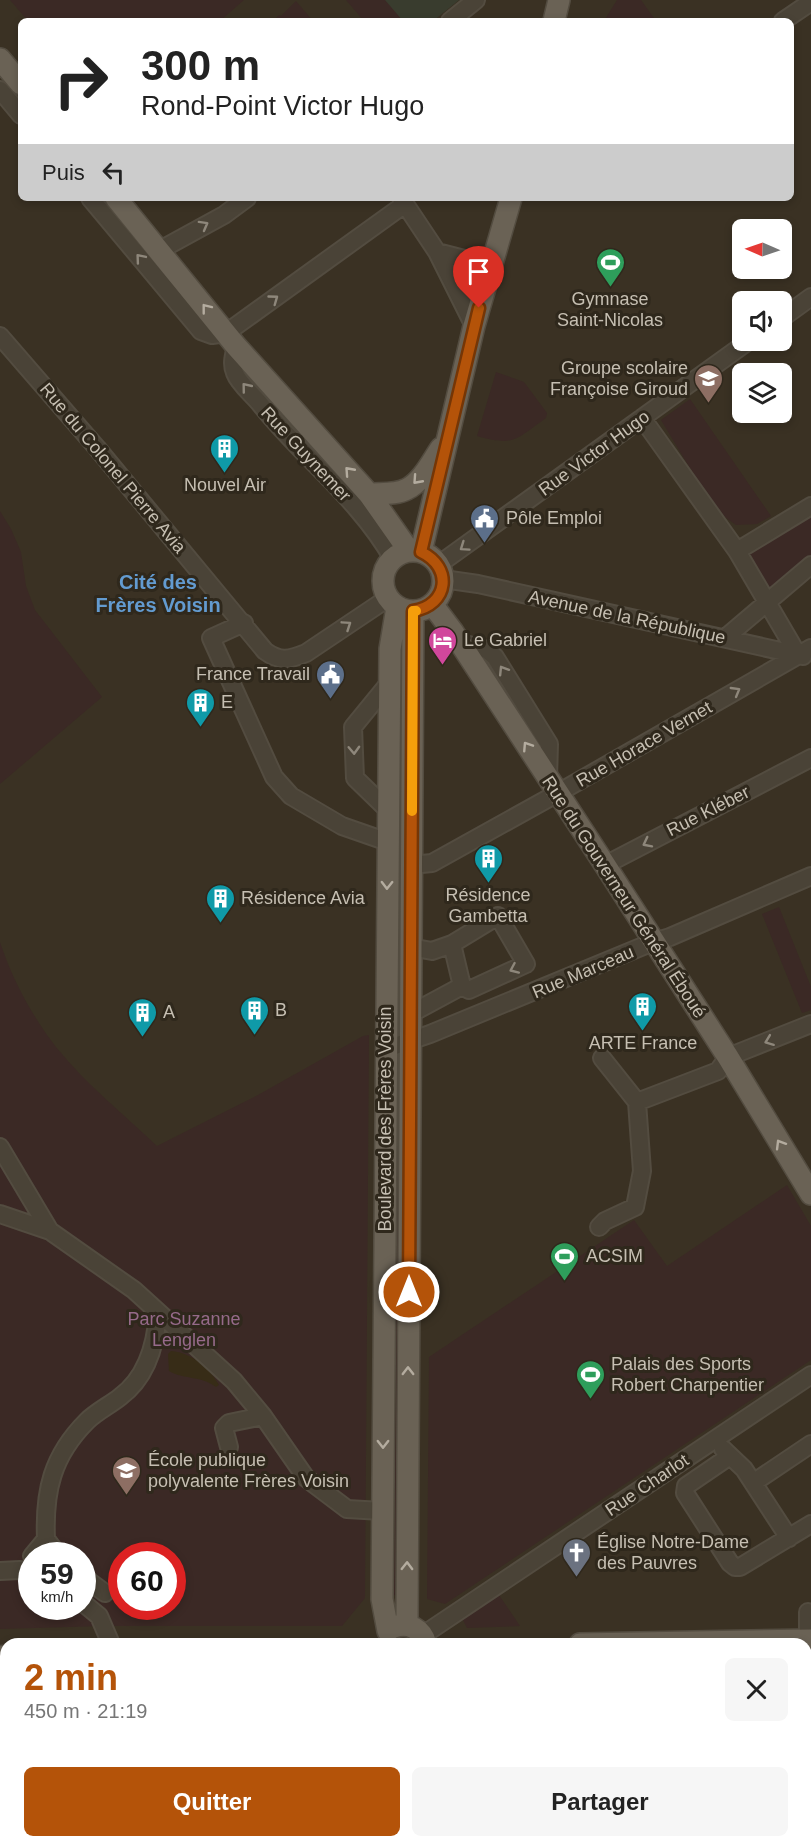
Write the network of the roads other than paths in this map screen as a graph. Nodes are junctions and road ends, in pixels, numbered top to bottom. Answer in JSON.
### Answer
{"nodes":[{"id":1,"x":476,"y":0,"type":"edge"},
{"id":2,"x":559,"y":0,"type":"edge"},
{"id":3,"x":811,"y":2,"type":"edge"},
{"id":4,"x":454,"y":18,"type":"edge"},
{"id":5,"x":555,"y":18,"type":"edge"},
{"id":6,"x":787,"y":18,"type":"edge"},
{"id":7,"x":0,"y":59,"type":"edge"},
{"id":8,"x":18,"y":80,"type":"edge"},
{"id":9,"x":0,"y":90,"type":"edge"},
{"id":10,"x":18,"y":111,"type":"edge"},
{"id":11,"x":92,"y":201,"type":"edge"},
{"id":12,"x":119,"y":201,"type":"edge"},
{"id":13,"x":243,"y":201,"type":"edge"},
{"id":14,"x":403,"y":201,"type":"edge"},
{"id":15,"x":510,"y":201,"type":"edge"},
{"id":16,"x":160,"y":250,"type":"junction"},
{"id":17,"x":437,"y":252,"type":"junction"},
{"id":18,"x":495,"y":255,"type":"junction"},
{"id":19,"x":811,"y":297,"type":"edge"},
{"id":20,"x":792,"y":311,"type":"edge"},
{"id":21,"x":474,"y":326,"type":"junction"},
{"id":22,"x":0,"y":336,"type":"edge"},
{"id":23,"x":231,"y":339,"type":"junction"},
{"id":24,"x":735,"y":351,"type":"edge"},
{"id":25,"x":642,"y":418,"type":"junction"},
{"id":26,"x":448,"y":438,"type":"junction"},
{"id":27,"x":369,"y":494,"type":"junction"},
{"id":28,"x":811,"y":506,"type":"edge"},
{"id":29,"x":738,"y":551,"type":"junction"},
{"id":30,"x":407,"y":554,"type":"junction"},
{"id":31,"x":811,"y":565,"type":"edge"},
{"id":32,"x":440,"y":572,"type":"junction"},
{"id":33,"x":767,"y":603,"type":"junction"},
{"id":34,"x":408,"y":605,"type":"junction"},
{"id":35,"x":244,"y":623,"type":"junction"},
{"id":36,"x":725,"y":638,"type":"junction"},
{"id":37,"x":807,"y":653,"type":"edge"},
{"id":38,"x":389,"y":683,"type":"junction"},
{"id":39,"x":811,"y":758,"type":"edge"},
{"id":40,"x":553,"y":786,"type":"junction"},
{"id":41,"x":388,"y":810,"type":"junction"},
{"id":42,"x":388,"y":842,"type":"junction"},
{"id":43,"x":411,"y":865,"type":"junction"},
{"id":44,"x":605,"y":865,"type":"junction"},
{"id":45,"x":811,"y":876,"type":"edge"},
{"id":46,"x":653,"y":942,"type":"junction"},
{"id":47,"x":452,"y":944,"type":"junction"},
{"id":48,"x":410,"y":947,"type":"junction"},
{"id":49,"x":462,"y":986,"type":"junction"},
{"id":50,"x":410,"y":1014,"type":"junction"},
{"id":51,"x":811,"y":1024,"type":"edge"},
{"id":52,"x":410,"y":1042,"type":"junction"},
{"id":53,"x":386,"y":1049,"type":"junction"},
{"id":54,"x":728,"y":1057,"type":"junction"},
{"id":55,"x":602,"y":1058,"type":"dead end"},
{"id":56,"x":637,"y":1102,"type":"junction"},
{"id":57,"x":0,"y":1147,"type":"edge"},
{"id":58,"x":811,"y":1194,"type":"edge"},
{"id":59,"x":0,"y":1214,"type":"edge"},
{"id":60,"x":599,"y":1227,"type":"dead end"},
{"id":61,"x":50,"y":1231,"type":"junction"},
{"id":62,"x":158,"y":1312,"type":"junction"},
{"id":63,"x":195,"y":1347,"type":"junction"},
{"id":64,"x":153,"y":1348,"type":"junction"},
{"id":65,"x":811,"y":1375,"type":"edge"},
{"id":66,"x":263,"y":1416,"type":"junction"},
{"id":67,"x":716,"y":1439,"type":"junction"},
{"id":68,"x":811,"y":1445,"type":"edge"},
{"id":69,"x":229,"y":1447,"type":"dead end"},
{"id":70,"x":730,"y":1456,"type":"junction"},
{"id":71,"x":753,"y":1483,"type":"junction"},
{"id":72,"x":382,"y":1511,"type":"junction"},
{"id":73,"x":811,"y":1524,"type":"edge"},
{"id":74,"x":789,"y":1538,"type":"junction"},
{"id":75,"x":46,"y":1539,"type":"junction"},
{"id":76,"x":44,"y":1542,"type":"edge"},
{"id":77,"x":48,"y":1542,"type":"edge"},
{"id":78,"x":0,"y":1571,"type":"edge"},
{"id":79,"x":18,"y":1571,"type":"edge"},
{"id":80,"x":96,"y":1586,"type":"edge"},
{"id":81,"x":105,"y":1593,"type":"dead end"},
{"id":82,"x":808,"y":1612,"type":"dead end"},
{"id":83,"x":96,"y":1614,"type":"edge"},
{"id":84,"x":405,"y":1636,"type":"edge"},
{"id":85,"x":108,"y":1638,"type":"edge"},
{"id":86,"x":810,"y":1638,"type":"edge"}],
"edges":[{"from":1,"to":4,"type":"street"},
{"from":2,"to":5,"type":"main road"},
{"from":3,"to":6,"type":"street"},
{"from":7,"to":8,"type":"main road"},
{"from":9,"to":10,"type":"street"},
{"from":23,"to":11,"type":"street","one_way":true},
{"from":12,"to":16,"type":"main road","name":"Rue Guynemer"},
{"from":16,"to":13,"type":"street","one_way":true},
{"from":14,"to":17,"type":"street"},
{"from":23,"to":14,"type":"street","one_way":true},
{"from":15,"to":18,"type":"main road"},
{"from":23,"to":16,"type":"main road","name":"Rue Guynemer","one_way":true},
{"from":17,"to":18,"type":"street"},
{"from":17,"to":21,"type":"street"},
{"from":18,"to":21,"type":"main road"},
{"from":19,"to":20,"type":"street"},
{"from":21,"to":26,"type":"main road"},
{"from":22,"to":35,"type":"street","name":"Rue du Colonel Pierre Avia"},
{"from":27,"to":23,"type":"main road","name":"Rue Guynemer","one_way":true},
{"from":30,"to":23,"type":"street","name":"Rue Guynemer","one_way":true},
{"from":24,"to":25,"type":"street","name":"Rue Victor Hugo"},
{"from":25,"to":29,"type":"street"},
{"from":25,"to":32,"type":"street","name":"Rue Victor Hugo","one_way":true},
{"from":26,"to":27,"type":"main road","one_way":true},
{"from":26,"to":30,"type":"main road"},
{"from":27,"to":30,"type":"main road","name":"Rue Guynemer"},
{"from":28,"to":29,"type":"street"},
{"from":29,"to":33,"type":"street"},
{"from":30,"to":32,"type":"main road"},
{"from":30,"to":34,"type":"main road"},
{"from":31,"to":33,"type":"street"},
{"from":32,"to":34,"type":"main road"},
{"from":32,"to":36,"type":"street","name":"Avenue de la République"},
{"from":33,"to":36,"type":"street"},
{"from":33,"to":37,"type":"street"},
{"from":35,"to":34,"type":"street","name":"Rue du Colonel Pierre Avia","one_way":true},
{"from":34,"to":38,"type":"main road","name":"Boulevard des Frères Voisin"},
{"from":40,"to":34,"type":"main road","name":"Rue du Gouverneur Général Éboué","one_way":true},
{"from":34,"to":43,"type":"main road","name":"Boulevard des Frères Voisin"},
{"from":35,"to":42,"type":"street"},
{"from":36,"to":37,"type":"street","name":"Avenue de la République"},
{"from":40,"to":37,"type":"street","name":"Rue Horace Vernet","one_way":true},
{"from":38,"to":41,"type":"main road","name":"Boulevard des Frères Voisin"},
{"from":38,"to":41,"type":"street","one_way":true},
{"from":39,"to":44,"type":"street","name":"Rue Kléber","one_way":true},
{"from":40,"to":43,"type":"street","name":"Rue Horace Vernet"},
{"from":40,"to":44,"type":"main road","name":"Rue du Gouverneur Général Éboué"},
{"from":41,"to":42,"type":"main road","name":"Boulevard des Frères Voisin"},
{"from":42,"to":53,"type":"main road","name":"Boulevard des Frères Voisin","one_way":true},
{"from":43,"to":48,"type":"main road","name":"Boulevard des Frères Voisin"},
{"from":44,"to":46,"type":"main road","name":"Rue du Gouverneur Général Éboué"},
{"from":45,"to":46,"type":"street","name":"Rue Marceau"},
{"from":46,"to":52,"type":"street","name":"Rue Marceau"},
{"from":46,"to":54,"type":"main road","name":"Rue du Gouverneur Général Éboué"},
{"from":47,"to":48,"type":"street"},
{"from":47,"to":49,"type":"street"},
{"from":47,"to":49,"type":"street","one_way":true},
{"from":48,"to":50,"type":"main road","name":"Boulevard des Frères Voisin"},
{"from":49,"to":50,"type":"street"},
{"from":50,"to":52,"type":"main road","name":"Boulevard des Frères Voisin"},
{"from":51,"to":54,"type":"street","one_way":true},
{"from":52,"to":53,"type":"street","name":"Rue Marceau"},
{"from":84,"to":52,"type":"main road","name":"Boulevard des Frères Voisin","one_way":true},
{"from":53,"to":72,"type":"main road","name":"Boulevard des Frères Voisin","one_way":true},
{"from":54,"to":56,"type":"street"},
{"from":58,"to":54,"type":"main road","name":"Rue du Gouverneur Général Éboué","one_way":true},
{"from":55,"to":56,"type":"street"},
{"from":56,"to":60,"type":"street"},
{"from":57,"to":61,"type":"street"},
{"from":59,"to":61,"type":"street"},
{"from":61,"to":62,"type":"street"},
{"from":62,"to":63,"type":"street"},
{"from":62,"to":64,"type":"street"},
{"from":63,"to":64,"type":"street"},
{"from":63,"to":66,"type":"street"},
{"from":64,"to":75,"type":"street"},
{"from":65,"to":67,"type":"street","name":"Rue Charlot"},
{"from":66,"to":69,"type":"street"},
{"from":66,"to":72,"type":"street"},
{"from":67,"to":70,"type":"street"},
{"from":67,"to":84,"type":"street","name":"Rue Charlot"},
{"from":68,"to":71,"type":"street"},
{"from":70,"to":71,"type":"street"},
{"from":70,"to":74,"type":"street"},
{"from":71,"to":74,"type":"street"},
{"from":72,"to":84,"type":"main road","name":"Boulevard des Frères Voisin"},
{"from":73,"to":74,"type":"street"},
{"from":75,"to":76,"type":"street"},
{"from":75,"to":77,"type":"street"},
{"from":78,"to":79,"type":"street"},
{"from":80,"to":81,"type":"street"},
{"from":82,"to":86,"type":"street"},
{"from":83,"to":85,"type":"street"}]}
